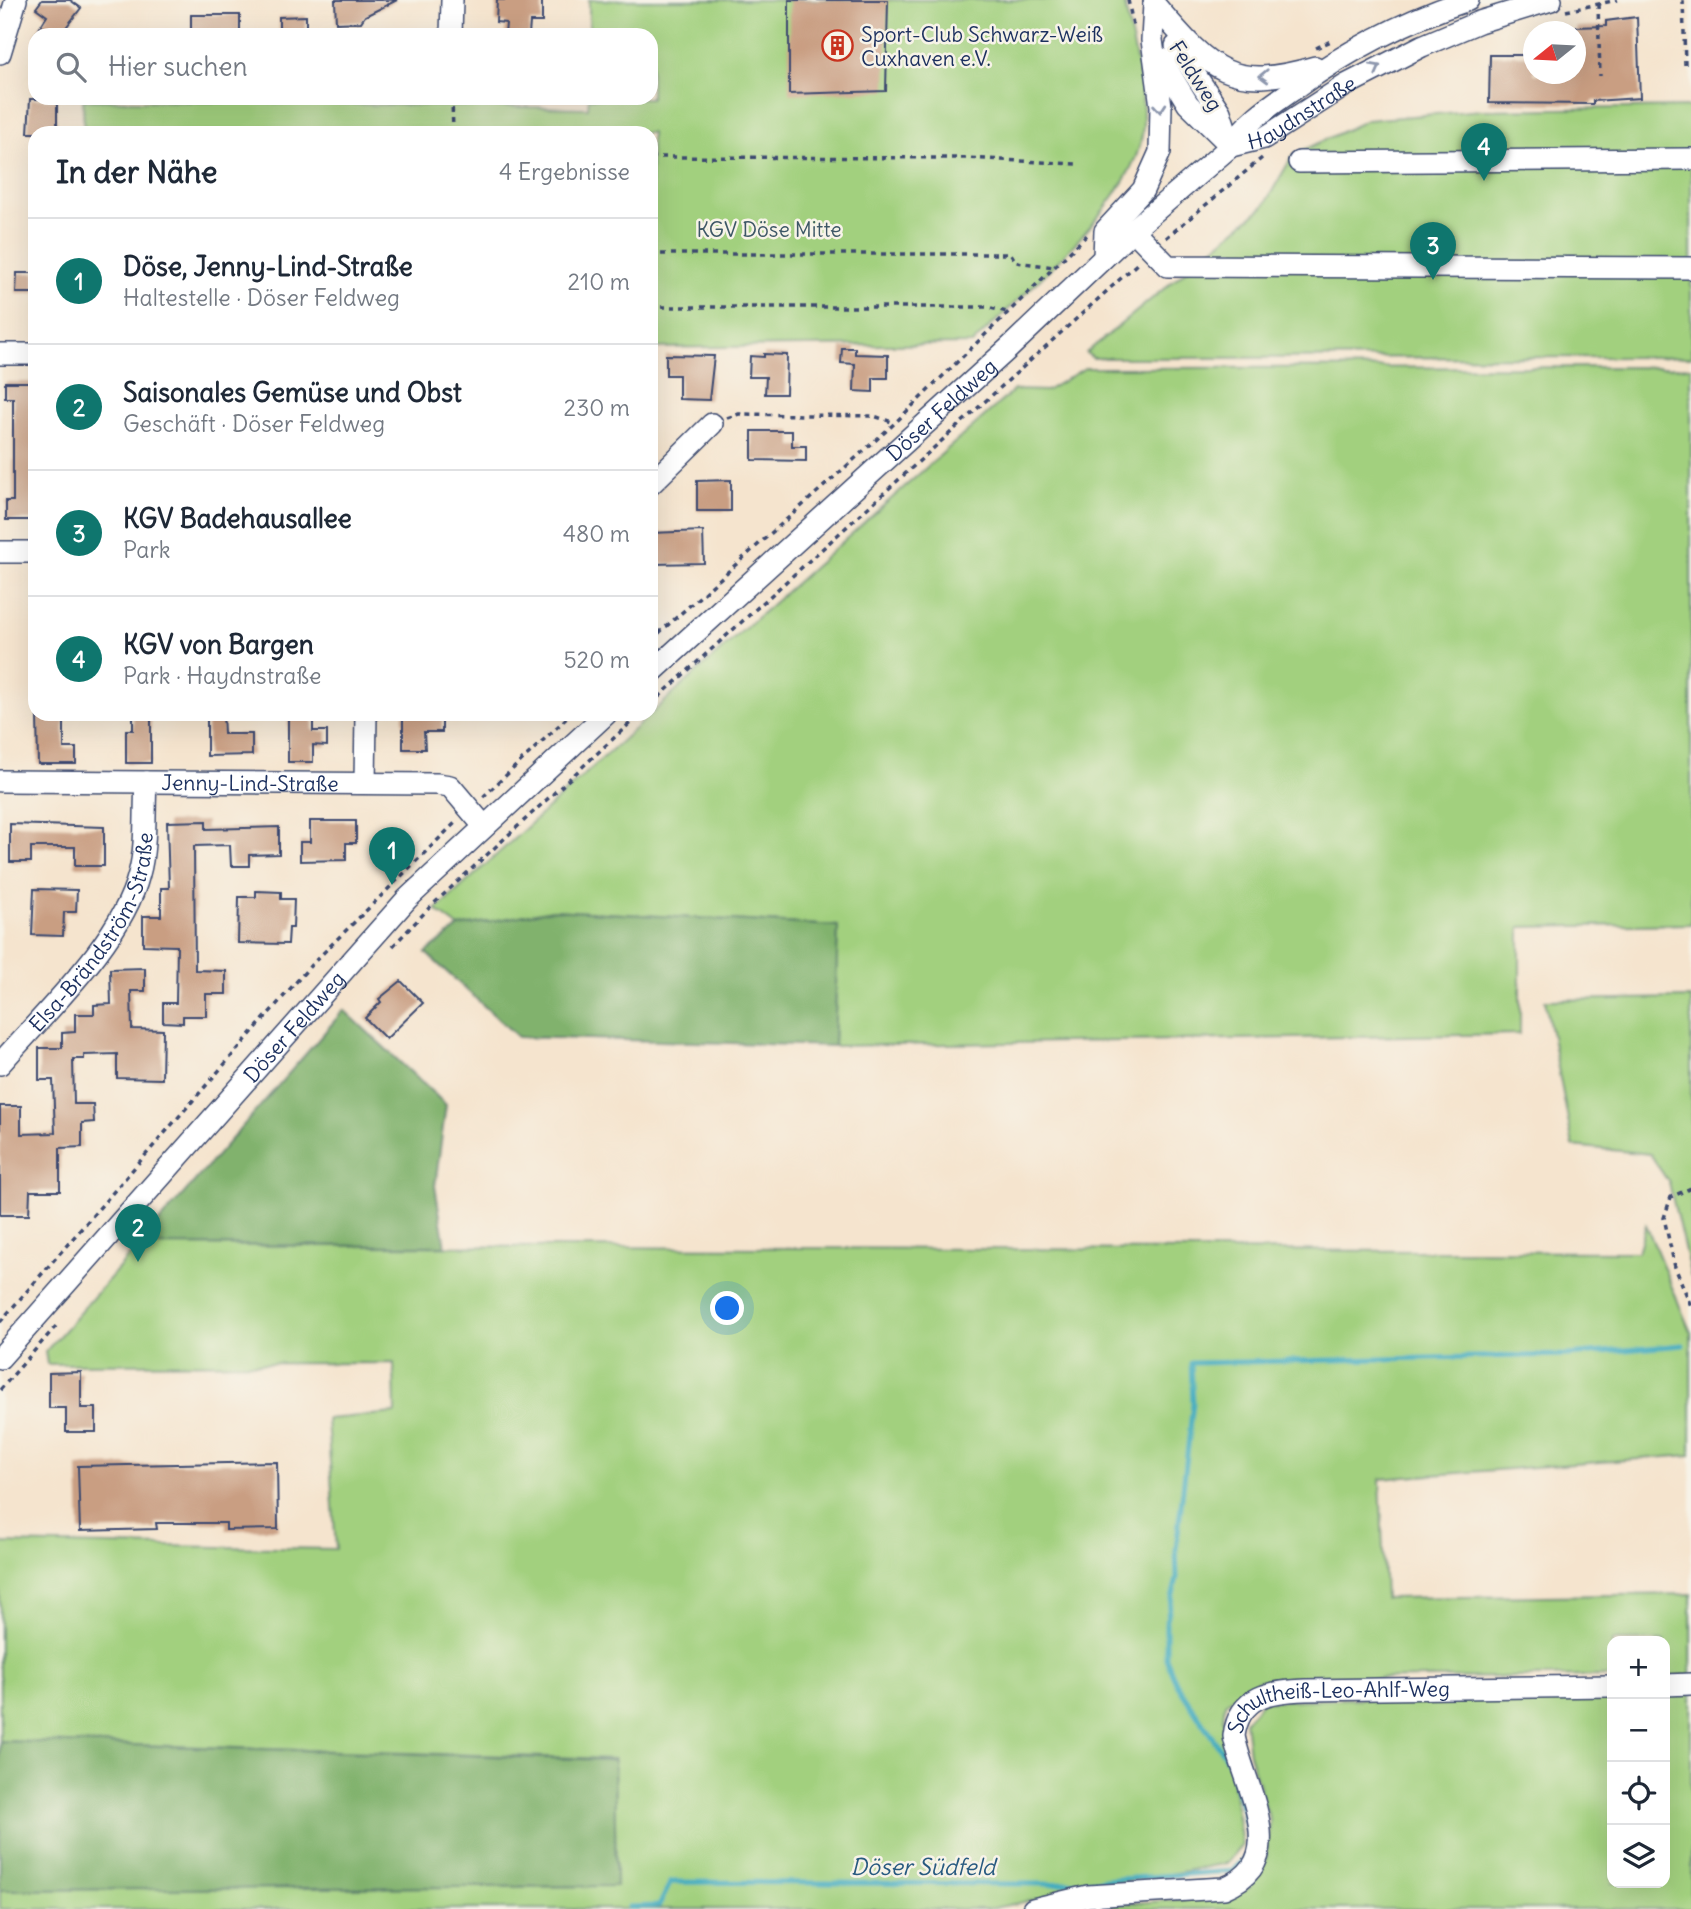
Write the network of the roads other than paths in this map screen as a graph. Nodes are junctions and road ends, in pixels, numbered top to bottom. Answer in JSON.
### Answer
{"nodes":[{"id":1,"x":16,"y":0,"type":"edge"},
{"id":2,"x":452,"y":0,"type":"edge"},
{"id":3,"x":1468,"y":0,"type":"edge"},
{"id":4,"x":1154,"y":2,"type":"edge"},
{"id":5,"x":1552,"y":7,"type":"edge"},
{"id":6,"x":451,"y":28,"type":"edge"},
{"id":7,"x":1152,"y":40,"type":"junction"},
{"id":8,"x":0,"y":53,"type":"edge"},
{"id":9,"x":1331,"y":62,"type":"junction"},
{"id":10,"x":1231,"y":146,"type":"junction"},
{"id":11,"x":1691,"y":159,"type":"edge"},
{"id":12,"x":1299,"y":162,"type":"dead end"},
{"id":13,"x":1133,"y":229,"type":"junction"},
{"id":14,"x":1104,"y":257,"type":"junction"},
{"id":15,"x":1691,"y":268,"type":"edge"},
{"id":16,"x":0,"y":354,"type":"edge"},
{"id":17,"x":28,"y":354,"type":"edge"},
{"id":18,"x":712,"y":424,"type":"road end"},
{"id":19,"x":658,"y":477,"type":"edge"},
{"id":20,"x":0,"y":552,"type":"edge"},
{"id":21,"x":28,"y":552,"type":"edge"},
{"id":22,"x":658,"y":667,"type":"edge"},
{"id":23,"x":366,"y":721,"type":"edge"},
{"id":24,"x":597,"y":721,"type":"edge"},
{"id":25,"x":0,"y":781,"type":"edge"},
{"id":26,"x":146,"y":782,"type":"junction"},
{"id":27,"x":365,"y":783,"type":"junction"},
{"id":28,"x":477,"y":817,"type":"junction"},
{"id":29,"x":0,"y":1064,"type":"edge"},
{"id":30,"x":0,"y":1358,"type":"edge"},
{"id":31,"x":1691,"y":1684,"type":"edge"},
{"id":32,"x":1670,"y":1685,"type":"edge"},
{"id":33,"x":1607,"y":1686,"type":"edge"},
{"id":34,"x":1033,"y":1909,"type":"edge"}],
"edges":[{"from":1,"to":8,"type":"street"},
{"from":2,"to":6,"type":"street"},
{"from":3,"to":9,"type":"street","name":"Haydnstraße"},
{"from":4,"to":7,"type":"street"},
{"from":9,"to":4,"type":"street","one_way":true},
{"from":4,"to":10,"type":"street","name":"Feldweg"},
{"from":10,"to":5,"type":"street","name":"Haydnstraße","one_way":true},
{"from":7,"to":10,"type":"street","name":"Feldweg"},
{"from":7,"to":14,"type":"street","one_way":true},
{"from":9,"to":10,"type":"street","name":"Haydnstraße"},
{"from":10,"to":13,"type":"street","name":"Döser Feldweg"},
{"from":11,"to":12,"type":"street"},
{"from":13,"to":14,"type":"street","name":"Döser Feldweg"},
{"from":13,"to":15,"type":"street"},
{"from":14,"to":22,"type":"street","name":"Döser Feldweg"},
{"from":16,"to":17,"type":"street"},
{"from":18,"to":19,"type":"street"},
{"from":20,"to":21,"type":"street"},
{"from":23,"to":27,"type":"street"},
{"from":24,"to":28,"type":"street","name":"Döser Feldweg"},
{"from":25,"to":26,"type":"street","name":"Jenny-Lind-Straße"},
{"from":26,"to":27,"type":"street","name":"Jenny-Lind-Straße"},
{"from":26,"to":29,"type":"street","name":"Elsa-Brändström-Straße"},
{"from":27,"to":28,"type":"street","name":"Jenny-Lind-Straße"},
{"from":28,"to":30,"type":"street","name":"Döser Feldweg"},
{"from":31,"to":32,"type":"street"},
{"from":33,"to":34,"type":"street","name":"Schultheiß-Leo-Ahlf-Weg"}]}
